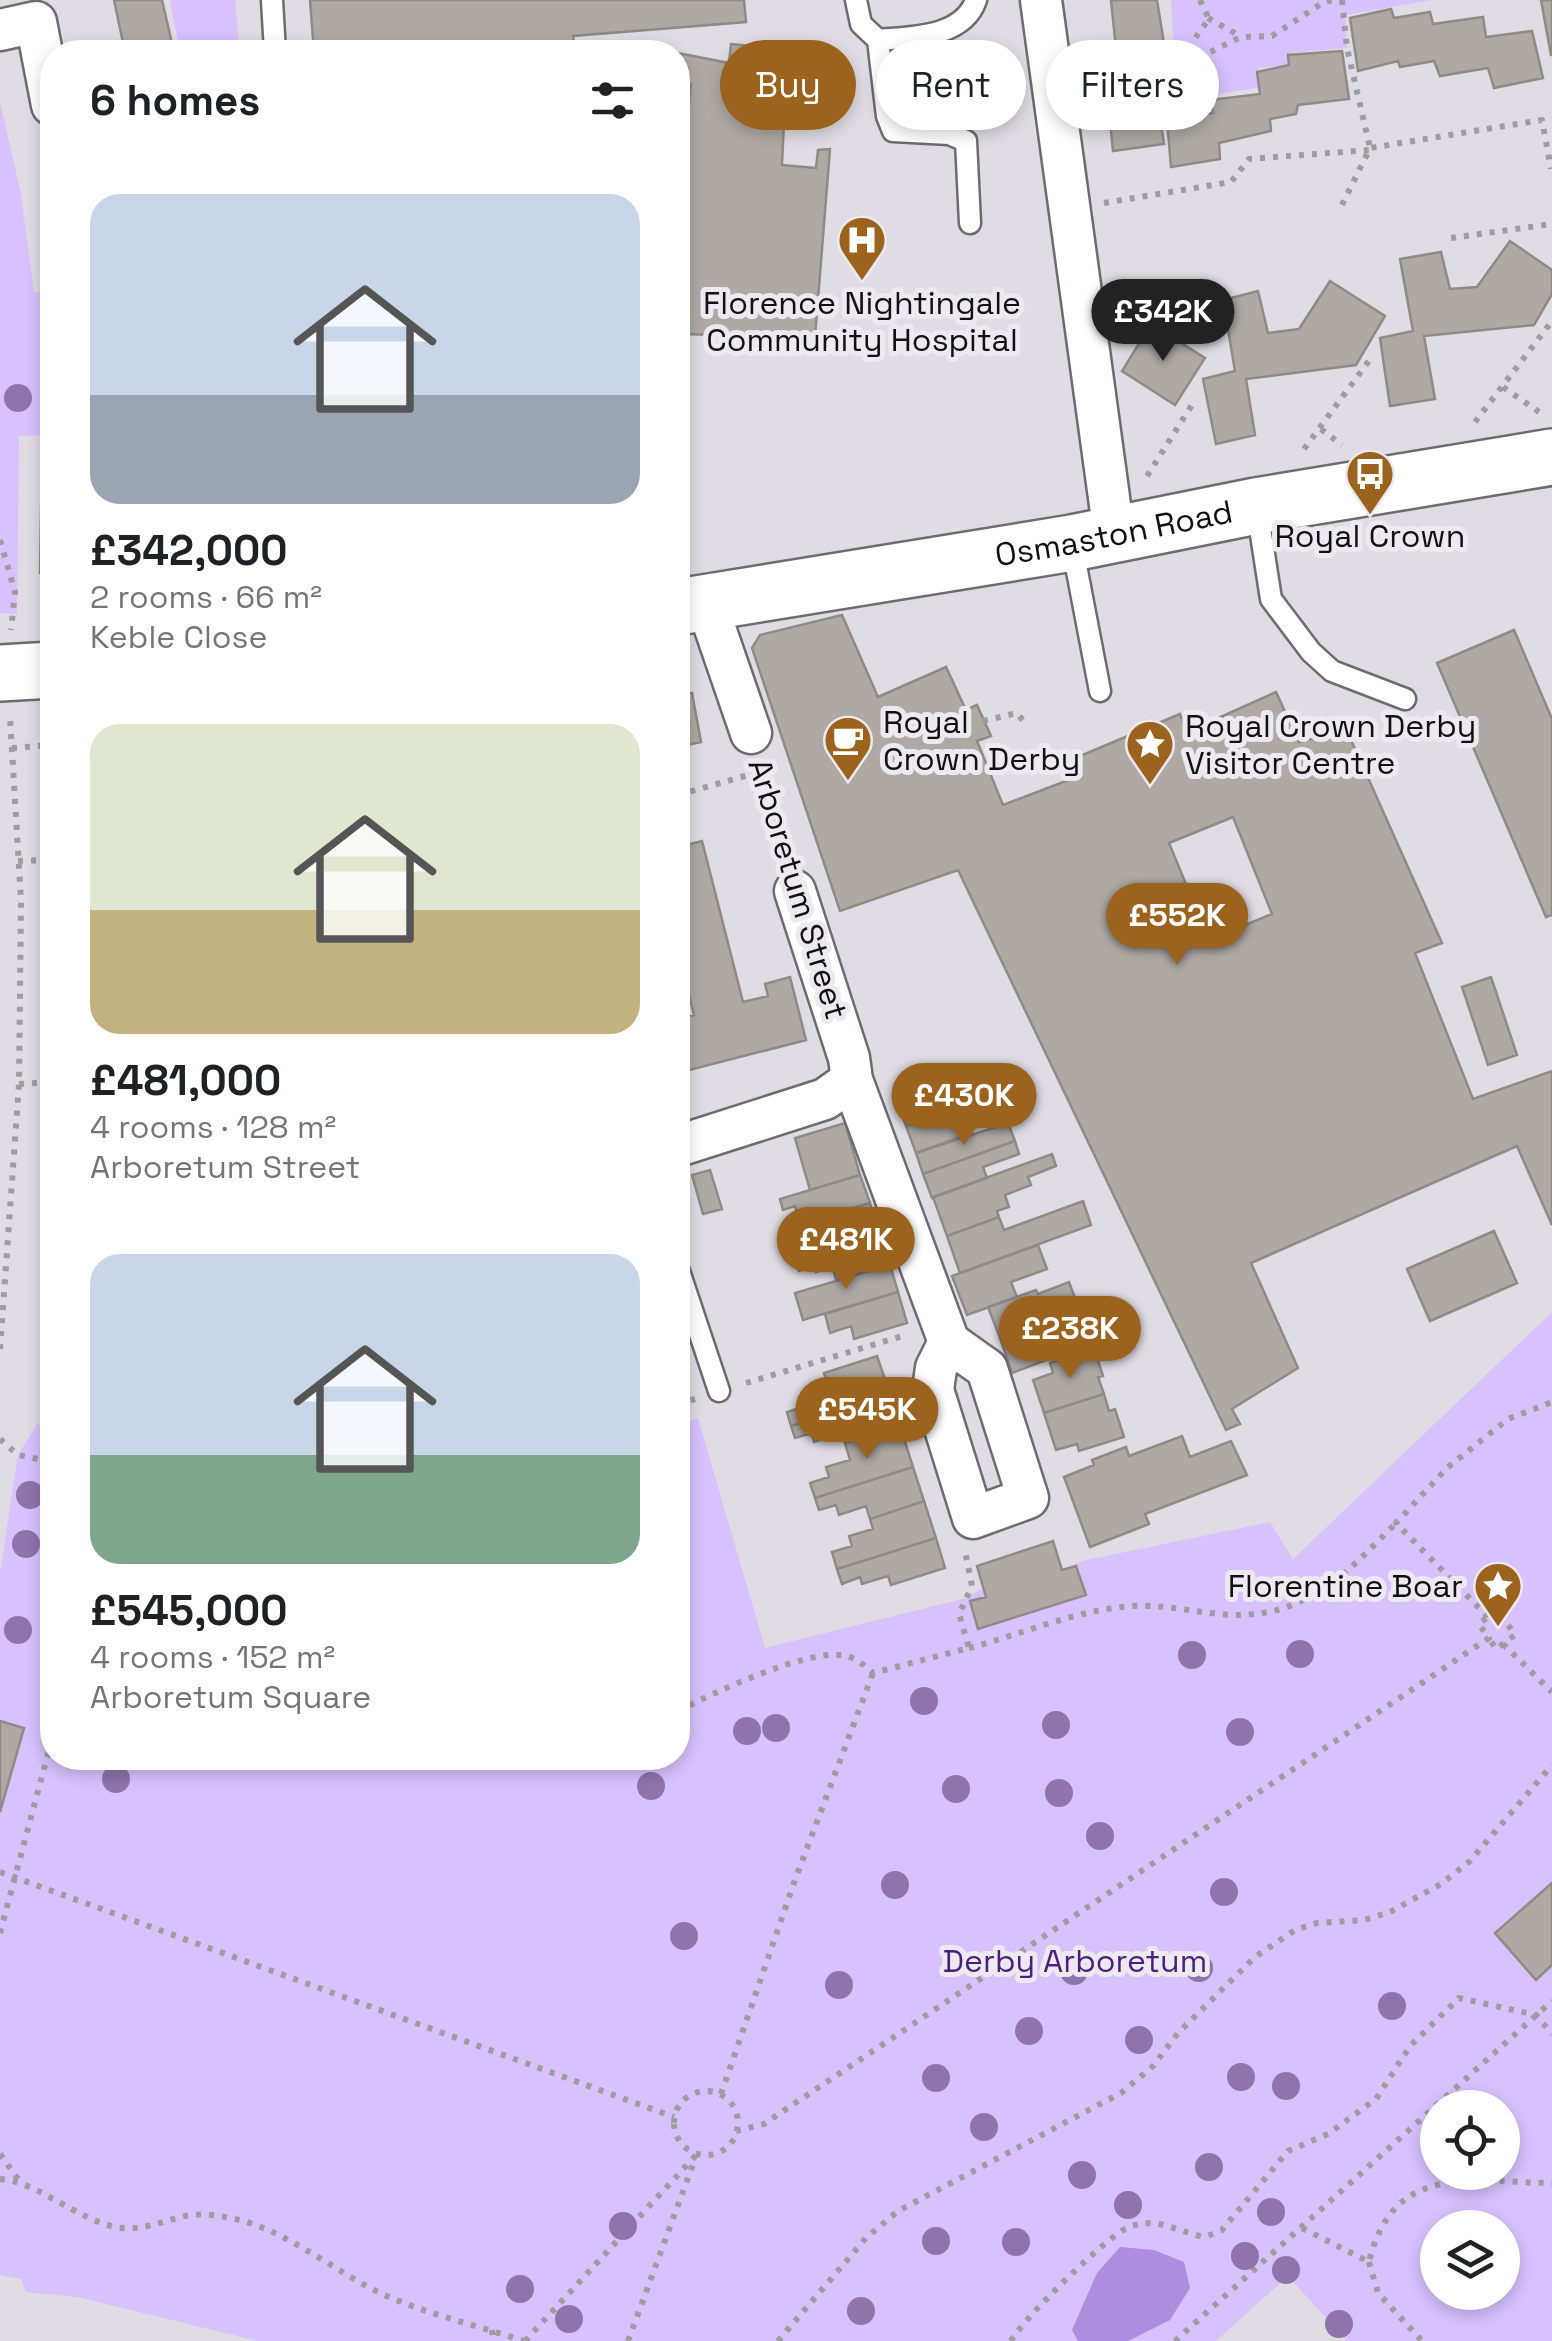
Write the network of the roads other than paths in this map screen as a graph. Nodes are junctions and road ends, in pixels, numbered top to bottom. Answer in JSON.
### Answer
{"nodes":[{"id":1,"x":272,"y":0,"type":"edge"},
{"id":2,"x":856,"y":0,"type":"edge"},
{"id":3,"x":976,"y":0,"type":"edge"},
{"id":4,"x":1040,"y":0,"type":"edge"},
{"id":5,"x":22,"y":17,"type":"edge"},
{"id":6,"x":274,"y":40,"type":"edge"},
{"id":7,"x":878,"y":40,"type":"joint"},
{"id":8,"x":40,"y":70,"type":"edge"},
{"id":9,"x":892,"y":130,"type":"edge"},
{"id":10,"x":970,"y":223,"type":"dead end"},
{"id":11,"x":1552,"y":457,"type":"edge"},
{"id":12,"x":1256,"y":506,"type":"junction"},
{"id":13,"x":1093,"y":538,"type":"junction"},
{"id":14,"x":692,"y":606,"type":"edge"},
{"id":15,"x":1100,"y":691,"type":"dead end"},
{"id":16,"x":1404,"y":699,"type":"dead end"},
{"id":17,"x":757,"y":752,"type":"road end"},
{"id":18,"x":795,"y":892,"type":"road end"},
{"id":19,"x":852,"y":1080,"type":"junction"},
{"id":20,"x":690,"y":1142,"type":"edge"},
{"id":21,"x":690,"y":1305,"type":"edge"},
{"id":22,"x":947,"y":1334,"type":"road end"},
{"id":23,"x":718,"y":1391,"type":"road end"}],
"edges":[{"from":1,"to":6,"type":"lane"},
{"from":2,"to":7,"type":"lane"},
{"from":3,"to":7,"type":"lane"},
{"from":4,"to":13,"type":"street"},
{"from":5,"to":8,"type":"street"},
{"from":9,"to":10,"type":"lane"},
{"from":11,"to":12,"type":"main road","name":"Osmaston Road"},
{"from":12,"to":13,"type":"main road","name":"Osmaston Road"},
{"from":12,"to":16,"type":"lane"},
{"from":13,"to":14,"type":"main road","name":"Osmaston Road"},
{"from":13,"to":15,"type":"lane"},
{"from":14,"to":17,"type":"street","name":"Arboretum Street"},
{"from":18,"to":19,"type":"street","name":"Arboretum Street"},
{"from":19,"to":20,"type":"street"},
{"from":19,"to":22,"type":"street","name":"Arboretum Street"},
{"from":21,"to":23,"type":"lane"}]}
